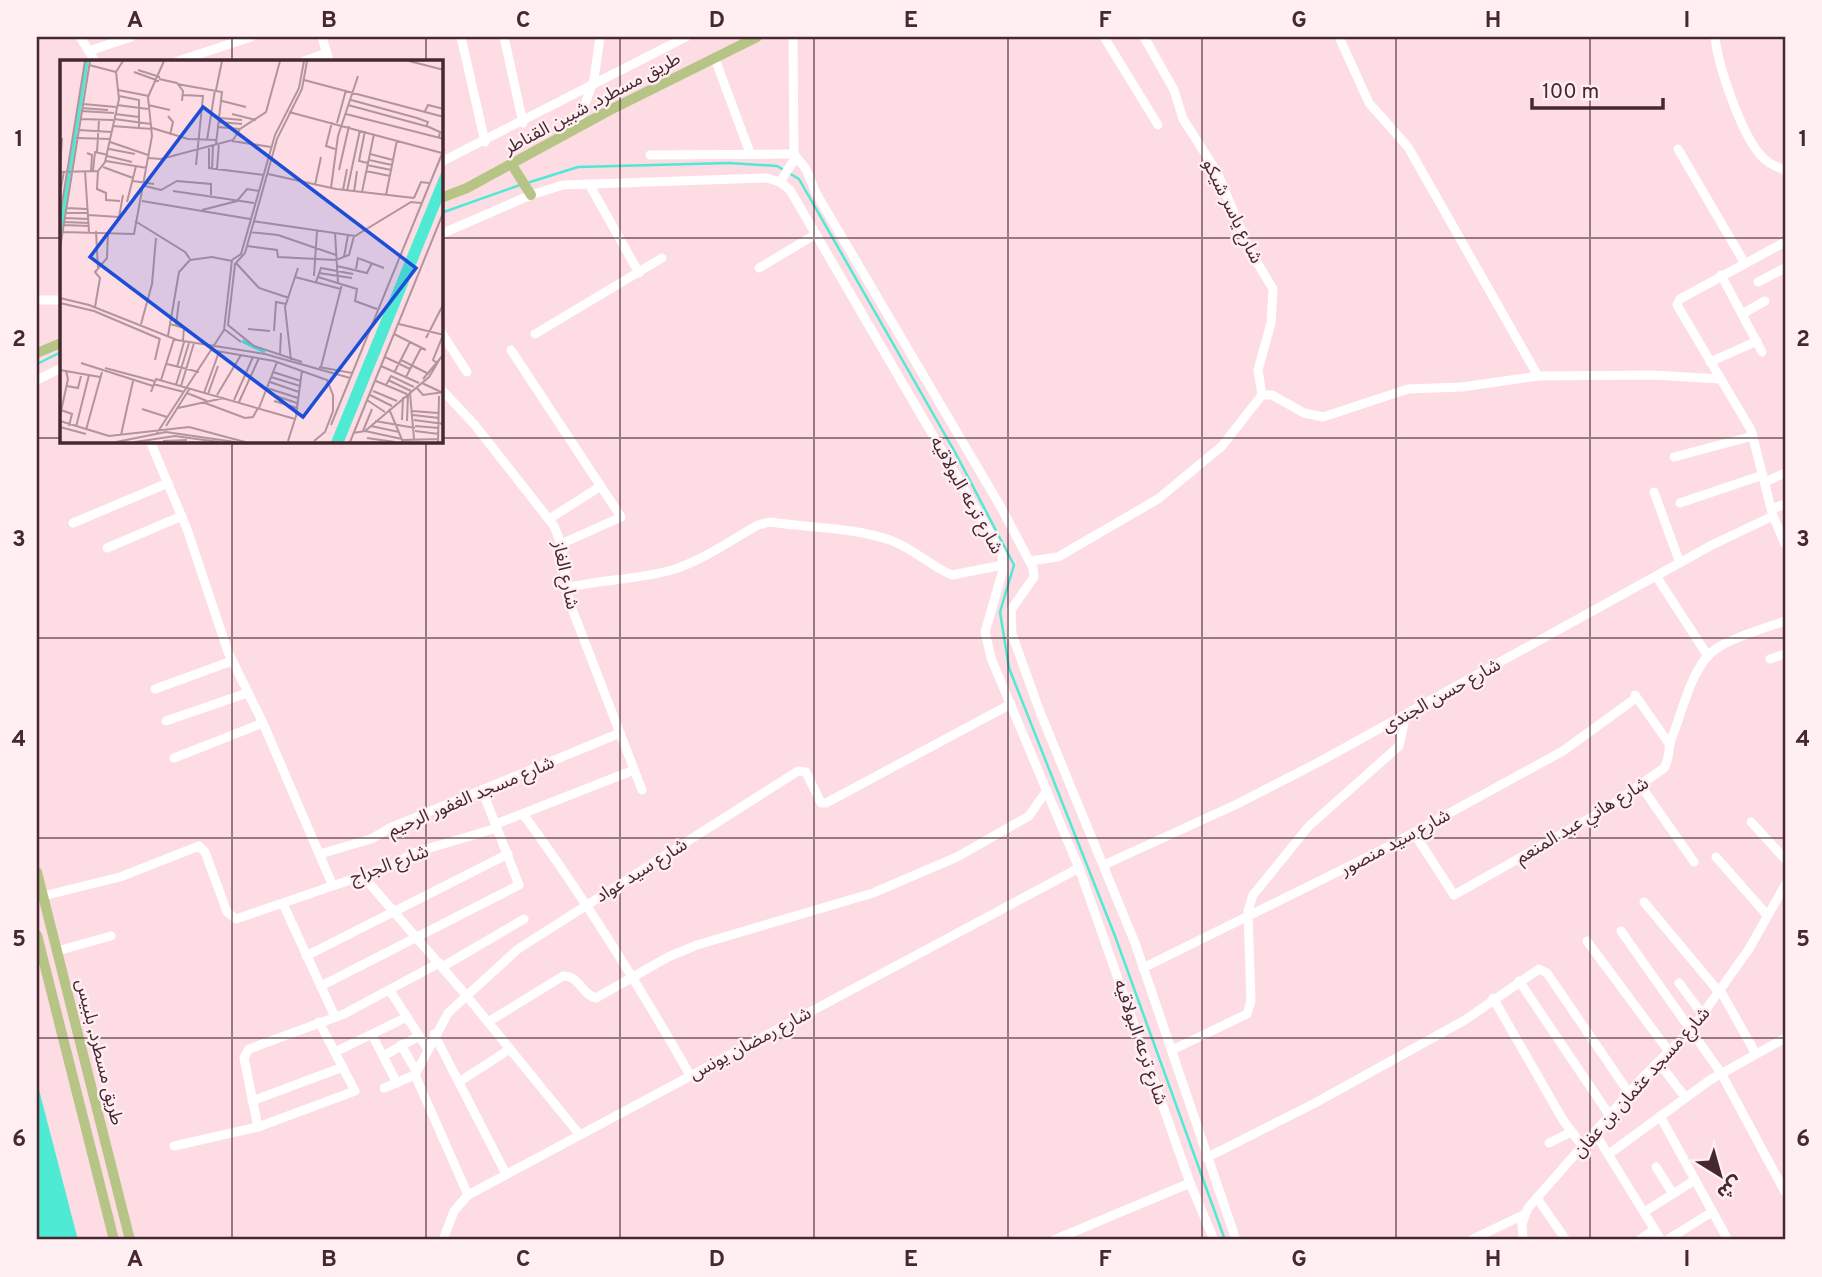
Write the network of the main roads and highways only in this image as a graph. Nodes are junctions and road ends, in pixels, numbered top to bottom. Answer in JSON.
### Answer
{"nodes":[{"id":1,"x":757,"y":37,"type":"edge"},
{"id":2,"x":512,"y":165,"type":"junction"},
{"id":3,"x":530,"y":193,"type":"road end"},
{"id":4,"x":443,"y":197,"type":"edge"},
{"id":5,"x":60,"y":343,"type":"edge"},
{"id":6,"x":37,"y":353,"type":"edge"},
{"id":7,"x":37,"y":872,"type":"edge"},
{"id":8,"x":37,"y":935,"type":"edge"},
{"id":9,"x":114,"y":1240,"type":"edge"},
{"id":10,"x":130,"y":1240,"type":"edge"}],
"edges":[{"from":1,"to":2,"type":"main road","name":"طريق مسطرد, شبين القناطر"},
{"from":2,"to":3,"type":"main road"},
{"from":2,"to":4,"type":"main road","name":"طريق مسطرد, شبين القناطر"},
{"from":5,"to":6,"type":"main road"},
{"from":7,"to":10,"type":"main road","name":"طريق مسطرد, بلبيس"},
{"from":8,"to":9,"type":"main road","name":"طريق مسطرد, بلبيس"}]}
